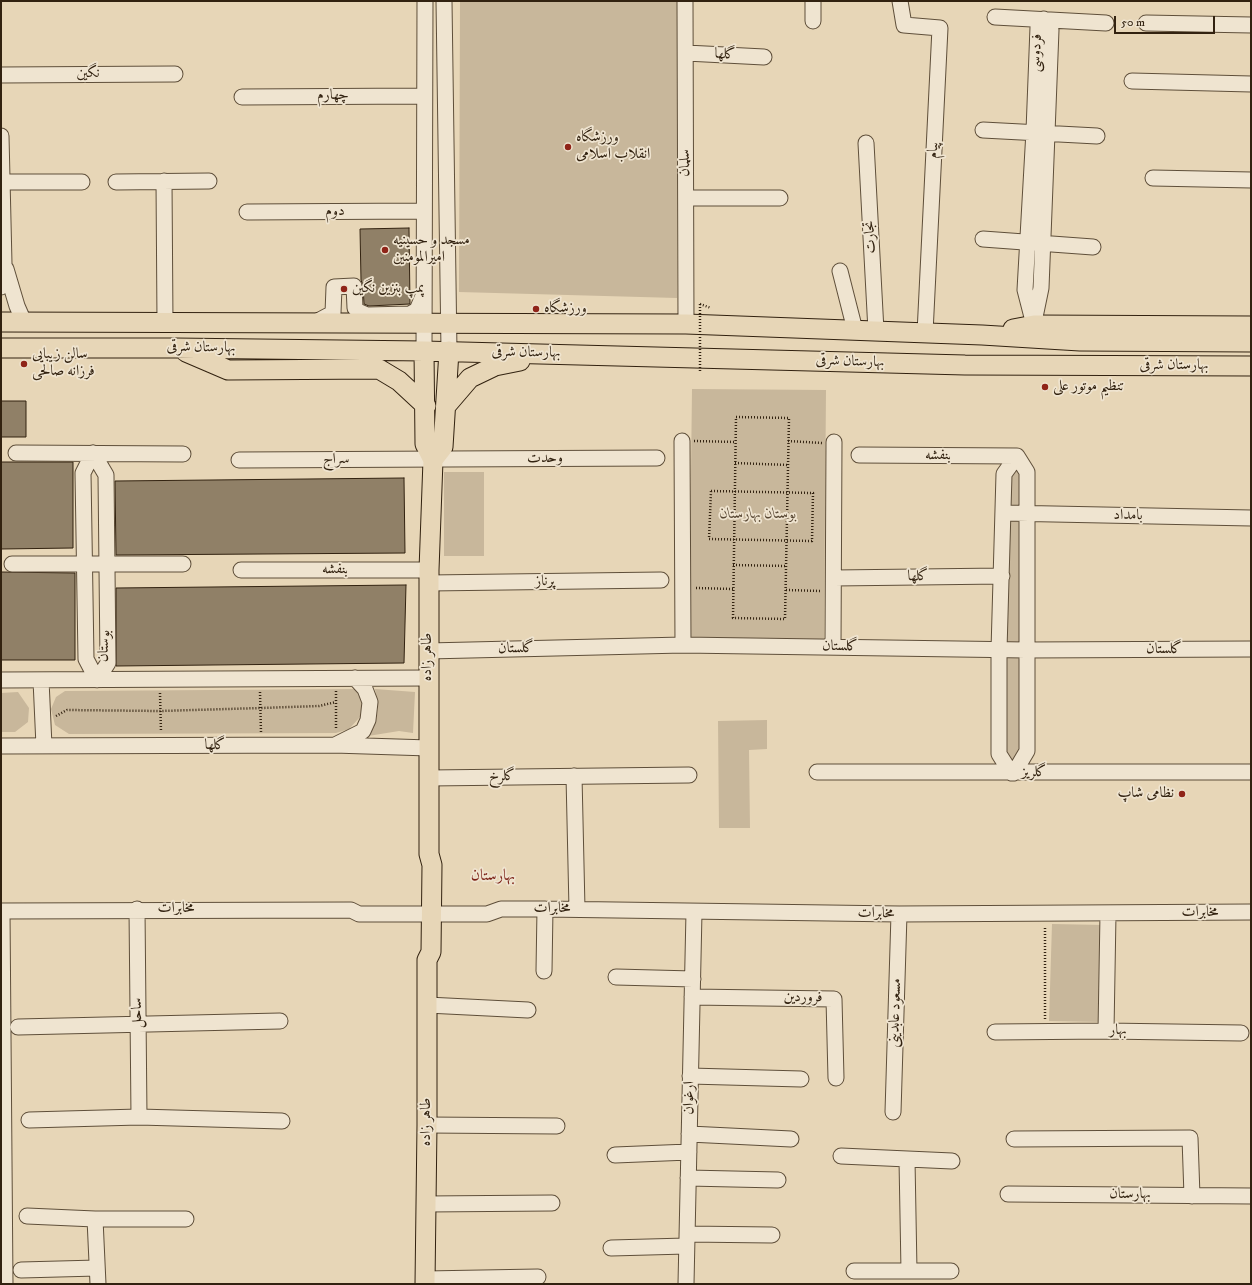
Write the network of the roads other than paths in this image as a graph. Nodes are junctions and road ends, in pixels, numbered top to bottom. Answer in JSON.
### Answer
{"nodes":[{"id":1,"x":425,"y":1,"type":"edge"},
{"id":2,"x":444,"y":1,"type":"edge"},
{"id":3,"x":686,"y":1,"type":"edge"},
{"id":4,"x":813,"y":1,"type":"edge"},
{"id":5,"x":900,"y":1,"type":"edge"},
{"id":6,"x":995,"y":17,"type":"dead end"},
{"id":7,"x":1044,"y":19,"type":"junction"},
{"id":8,"x":813,"y":21,"type":"dead end"},
{"id":9,"x":1106,"y":22,"type":"dead end"},
{"id":10,"x":1146,"y":23,"type":"dead end"},
{"id":11,"x":1251,"y":25,"type":"edge"},
{"id":12,"x":686,"y":53,"type":"junction"},
{"id":13,"x":764,"y":57,"type":"dead end"},
{"id":14,"x":175,"y":74,"type":"dead end"},
{"id":15,"x":1,"y":75,"type":"edge"},
{"id":16,"x":1132,"y":81,"type":"dead end"},
{"id":17,"x":1251,"y":84,"type":"edge"},
{"id":18,"x":423,"y":96,"type":"junction"},
{"id":19,"x":242,"y":97,"type":"dead end"},
{"id":20,"x":983,"y":130,"type":"dead end"},
{"id":21,"x":1041,"y":132,"type":"junction"},
{"id":22,"x":1,"y":136,"type":"edge"},
{"id":23,"x":1097,"y":136,"type":"dead end"},
{"id":24,"x":866,"y":143,"type":"dead end"},
{"id":25,"x":1153,"y":178,"type":"dead end"},
{"id":26,"x":1251,"y":180,"type":"edge"},
{"id":27,"x":164,"y":181,"type":"junction"},
{"id":28,"x":209,"y":181,"type":"dead end"},
{"id":29,"x":2,"y":182,"type":"junction"},
{"id":30,"x":82,"y":182,"type":"dead end"},
{"id":31,"x":116,"y":182,"type":"dead end"},
{"id":32,"x":686,"y":198,"type":"junction"},
{"id":33,"x":780,"y":198,"type":"dead end"},
{"id":34,"x":424,"y":211,"type":"junction"},
{"id":35,"x":247,"y":212,"type":"dead end"},
{"id":36,"x":982,"y":239,"type":"dead end"},
{"id":37,"x":1028,"y":243,"type":"junction"},
{"id":38,"x":1043,"y":244,"type":"junction"},
{"id":39,"x":1093,"y":247,"type":"dead end"},
{"id":40,"x":4,"y":264,"type":"junction"},
{"id":41,"x":840,"y":271,"type":"dead end"},
{"id":42,"x":1,"y":287,"type":"edge"},
{"id":43,"x":424,"y":294,"type":"junction"},
{"id":44,"x":1,"y":322,"type":"edge"},
{"id":45,"x":24,"y":322,"type":"junction"},
{"id":46,"x":165,"y":322,"type":"junction"},
{"id":47,"x":316,"y":322,"type":"junction"},
{"id":48,"x":424,"y":323,"type":"junction"},
{"id":49,"x":449,"y":324,"type":"junction"},
{"id":50,"x":686,"y":324,"type":"junction"},
{"id":51,"x":1034,"y":325,"type":"junction"},
{"id":52,"x":1251,"y":326,"type":"edge"},
{"id":53,"x":855,"y":330,"type":"junction"},
{"id":54,"x":876,"y":331,"type":"junction"},
{"id":55,"x":925,"y":333,"type":"junction"},
{"id":56,"x":982,"y":335,"type":"junction"},
{"id":57,"x":1251,"y":342,"type":"edge"},
{"id":58,"x":1,"y":348,"type":"edge"},
{"id":59,"x":175,"y":348,"type":"junction"},
{"id":60,"x":424,"y":351,"type":"junction"},
{"id":61,"x":449,"y":352,"type":"junction"},
{"id":62,"x":552,"y":354,"type":"junction"},
{"id":63,"x":1251,"y":366,"type":"edge"},
{"id":64,"x":426,"y":406,"type":"junction"},
{"id":65,"x":446,"y":406,"type":"junction"},
{"id":66,"x":687,"y":441,"type":"road end"},
{"id":67,"x":830,"y":442,"type":"road end"},
{"id":68,"x":16,"y":453,"type":"dead end"},
{"id":69,"x":92,"y":453,"type":"junction"},
{"id":70,"x":183,"y":454,"type":"dead end"},
{"id":71,"x":859,"y":455,"type":"dead end"},
{"id":72,"x":1017,"y":456,"type":"junction"},
{"id":73,"x":657,"y":458,"type":"dead end"},
{"id":74,"x":239,"y":460,"type":"dead end"},
{"id":75,"x":433,"y":460,"type":"junction"},
{"id":76,"x":106,"y":501,"type":"junction"},
{"id":77,"x":83,"y":502,"type":"junction"},
{"id":78,"x":1004,"y":513,"type":"junction"},
{"id":79,"x":1027,"y":514,"type":"junction"},
{"id":80,"x":1251,"y":518,"type":"edge"},
{"id":81,"x":12,"y":564,"type":"dead end"},
{"id":82,"x":106,"y":564,"type":"junction"},
{"id":83,"x":183,"y":564,"type":"dead end"},
{"id":84,"x":84,"y":565,"type":"junction"},
{"id":85,"x":242,"y":570,"type":"dead end"},
{"id":86,"x":429,"y":576,"type":"junction"},
{"id":87,"x":1002,"y":576,"type":"junction"},
{"id":88,"x":834,"y":578,"type":"junction"},
{"id":89,"x":661,"y":580,"type":"dead end"},
{"id":90,"x":683,"y":646,"type":"junction"},
{"id":91,"x":833,"y":646,"type":"junction"},
{"id":92,"x":1251,"y":649,"type":"edge"},
{"id":93,"x":999,"y":650,"type":"junction"},
{"id":94,"x":1026,"y":650,"type":"junction"},
{"id":95,"x":428,"y":651,"type":"junction"},
{"id":96,"x":355,"y":678,"type":"junction"},
{"id":97,"x":428,"y":678,"type":"junction"},
{"id":98,"x":1,"y":680,"type":"edge"},
{"id":99,"x":41,"y":680,"type":"junction"},
{"id":100,"x":97,"y":680,"type":"junction"},
{"id":101,"x":335,"y":739,"type":"junction"},
{"id":102,"x":1,"y":746,"type":"edge"},
{"id":103,"x":44,"y":746,"type":"junction"},
{"id":104,"x":429,"y":748,"type":"junction"},
{"id":105,"x":817,"y":772,"type":"dead end"},
{"id":106,"x":1251,"y":772,"type":"edge"},
{"id":107,"x":1012,"y":773,"type":"junction"},
{"id":108,"x":689,"y":775,"type":"dead end"},
{"id":109,"x":574,"y":776,"type":"junction"},
{"id":110,"x":429,"y":778,"type":"junction"},
{"id":111,"x":137,"y":909,"type":"junction"},
{"id":112,"x":426,"y":909,"type":"junction"},
{"id":113,"x":545,"y":909,"type":"junction"},
{"id":114,"x":577,"y":910,"type":"junction"},
{"id":115,"x":2,"y":911,"type":"edge"},
{"id":116,"x":694,"y":912,"type":"junction"},
{"id":117,"x":1251,"y":912,"type":"edge"},
{"id":118,"x":899,"y":914,"type":"junction"},
{"id":119,"x":1108,"y":914,"type":"junction"},
{"id":120,"x":544,"y":971,"type":"dead end"},
{"id":121,"x":616,"y":977,"type":"dead end"},
{"id":122,"x":2,"y":978,"type":"edge"},
{"id":123,"x":692,"y":979,"type":"junction"},
{"id":124,"x":692,"y":997,"type":"junction"},
{"id":125,"x":427,"y":1004,"type":"junction"},
{"id":126,"x":528,"y":1010,"type":"dead end"},
{"id":127,"x":280,"y":1021,"type":"dead end"},
{"id":128,"x":138,"y":1024,"type":"junction"},
{"id":129,"x":7,"y":1028,"type":"edge"},
{"id":130,"x":1106,"y":1030,"type":"junction"},
{"id":131,"x":995,"y":1032,"type":"dead end"},
{"id":132,"x":1241,"y":1033,"type":"dead end"},
{"id":133,"x":690,"y":1076,"type":"junction"},
{"id":134,"x":836,"y":1078,"type":"dead end"},
{"id":135,"x":801,"y":1079,"type":"dead end"},
{"id":136,"x":2,"y":1087,"type":"edge"},
{"id":137,"x":893,"y":1112,"type":"dead end"},
{"id":138,"x":139,"y":1117,"type":"junction"},
{"id":139,"x":29,"y":1120,"type":"dead end"},
{"id":140,"x":282,"y":1121,"type":"dead end"},
{"id":141,"x":427,"y":1125,"type":"junction"},
{"id":142,"x":557,"y":1126,"type":"dead end"},
{"id":143,"x":689,"y":1134,"type":"junction"},
{"id":144,"x":791,"y":1139,"type":"dead end"},
{"id":145,"x":1014,"y":1139,"type":"dead end"},
{"id":146,"x":2,"y":1145,"type":"edge"},
{"id":147,"x":689,"y":1152,"type":"junction"},
{"id":148,"x":615,"y":1155,"type":"dead end"},
{"id":149,"x":842,"y":1156,"type":"dead end"},
{"id":150,"x":907,"y":1160,"type":"junction"},
{"id":151,"x":952,"y":1161,"type":"dead end"},
{"id":152,"x":688,"y":1178,"type":"junction"},
{"id":153,"x":778,"y":1180,"type":"dead end"},
{"id":154,"x":1008,"y":1194,"type":"dead end"},
{"id":155,"x":1192,"y":1196,"type":"junction"},
{"id":156,"x":1251,"y":1196,"type":"edge"},
{"id":157,"x":3,"y":1200,"type":"edge"},
{"id":158,"x":552,"y":1203,"type":"dead end"},
{"id":159,"x":426,"y":1204,"type":"junction"},
{"id":160,"x":27,"y":1216,"type":"dead end"},
{"id":161,"x":95,"y":1219,"type":"junction"},
{"id":162,"x":186,"y":1219,"type":"dead end"},
{"id":163,"x":772,"y":1235,"type":"dead end"},
{"id":164,"x":686,"y":1240,"type":"junction"},
{"id":165,"x":611,"y":1248,"type":"dead end"},
{"id":166,"x":3,"y":1253,"type":"edge"},
{"id":167,"x":97,"y":1268,"type":"junction"},
{"id":168,"x":22,"y":1270,"type":"dead end"},
{"id":169,"x":909,"y":1271,"type":"junction"},
{"id":170,"x":951,"y":1271,"type":"dead end"},
{"id":171,"x":861,"y":1275,"type":"edge"},
{"id":172,"x":538,"y":1277,"type":"dead end"},
{"id":173,"x":933,"y":1278,"type":"edge"},
{"id":174,"x":425,"y":1282,"type":"edge"},
{"id":175,"x":5,"y":1284,"type":"edge"},
{"id":176,"x":98,"y":1284,"type":"edge"},
{"id":177,"x":686,"y":1284,"type":"edge"}],
"edges":[{"from":1,"to":18,"type":"street"},
{"from":2,"to":49,"type":"street"},
{"from":3,"to":12,"type":"street","name":"سلمان"},
{"from":4,"to":8,"type":"street"},
{"from":5,"to":55,"type":"street","name":"پیام"},
{"from":6,"to":7,"type":"street"},
{"from":7,"to":9,"type":"street"},
{"from":7,"to":21,"type":"street","name":"فردوسی"},
{"from":10,"to":11,"type":"street"},
{"from":12,"to":13,"type":"street","name":"گلها"},
{"from":12,"to":32,"type":"street","name":"سلمان"},
{"from":14,"to":15,"type":"street","name":"نگین"},
{"from":16,"to":17,"type":"street"},
{"from":18,"to":19,"type":"street","name":"چهارم"},
{"from":18,"to":34,"type":"street"},
{"from":20,"to":21,"type":"street"},
{"from":21,"to":23,"type":"street"},
{"from":21,"to":37,"type":"street","name":"فردوسی"},
{"from":21,"to":38,"type":"street","name":"فردوسی"},
{"from":22,"to":29,"type":"street"},
{"from":24,"to":54,"type":"street","name":"تجارت"},
{"from":25,"to":26,"type":"street"},
{"from":27,"to":28,"type":"street"},
{"from":27,"to":31,"type":"street"},
{"from":27,"to":46,"type":"street"},
{"from":29,"to":30,"type":"street"},
{"from":29,"to":40,"type":"street"},
{"from":32,"to":33,"type":"street"},
{"from":32,"to":50,"type":"street","name":"سلمان"},
{"from":34,"to":35,"type":"street","name":"دوم"},
{"from":34,"to":43,"type":"street"},
{"from":36,"to":37,"type":"street"},
{"from":37,"to":38,"type":"street"},
{"from":37,"to":51,"type":"street","name":"فردوسی"},
{"from":38,"to":39,"type":"street"},
{"from":38,"to":51,"type":"street","name":"فردوسی"},
{"from":40,"to":42,"type":"street"},
{"from":40,"to":45,"type":"street"},
{"from":41,"to":53,"type":"street"},
{"from":43,"to":47,"type":"street"},
{"from":43,"to":48,"type":"street"},
{"from":44,"to":45,"type":"main road","name":"بهارستان شرقی"},
{"from":45,"to":46,"type":"main road","name":"بهارستان شرقی"},
{"from":46,"to":47,"type":"main road","name":"بهارستان شرقی"},
{"from":47,"to":48,"type":"main road","name":"بهارستان شرقی"},
{"from":48,"to":49,"type":"main road"},
{"from":48,"to":60,"type":"street"},
{"from":49,"to":50,"type":"main road","name":"بهارستان شرقی"},
{"from":49,"to":61,"type":"street"},
{"from":50,"to":53,"type":"main road","name":"بهارستان شرقی"},
{"from":51,"to":52,"type":"main road","name":"بهارستان شرقی"},
{"from":51,"to":56,"type":"main road","name":"بهارستان شرقی"},
{"from":53,"to":54,"type":"main road","name":"بهارستان شرقی"},
{"from":54,"to":55,"type":"main road","name":"بهارستان شرقی"},
{"from":55,"to":56,"type":"main road","name":"بهارستان شرقی"},
{"from":56,"to":57,"type":"main road","name":"بهارستان شرقی"},
{"from":58,"to":59,"type":"main road","name":"بهارستان شرقی"},
{"from":59,"to":60,"type":"main road","name":"بهارستان شرقی"},
{"from":59,"to":64,"type":"main road"},
{"from":60,"to":61,"type":"main road"},
{"from":60,"to":64,"type":"main road","name":"طاهر زاده"},
{"from":61,"to":62,"type":"main road","name":"بهارستان شرقی"},
{"from":61,"to":65,"type":"main road"},
{"from":62,"to":63,"type":"main road","name":"بهارستان شرقی"},
{"from":62,"to":65,"type":"main road"},
{"from":64,"to":75,"type":"main road","name":"طاهر زاده"},
{"from":65,"to":75,"type":"main road"},
{"from":66,"to":90,"type":"street"},
{"from":67,"to":88,"type":"street"},
{"from":68,"to":69,"type":"street"},
{"from":69,"to":70,"type":"street"},
{"from":69,"to":76,"type":"street","name":"بوستان"},
{"from":69,"to":77,"type":"street","name":"بوستان"},
{"from":71,"to":72,"type":"street","name":"بنفشه"},
{"from":72,"to":78,"type":"street"},
{"from":72,"to":79,"type":"street"},
{"from":73,"to":75,"type":"street","name":"وحدت"},
{"from":74,"to":75,"type":"street","name":"سراج"},
{"from":75,"to":86,"type":"main road","name":"طاهر زاده"},
{"from":76,"to":77,"type":"street"},
{"from":76,"to":82,"type":"street","name":"بوستان"},
{"from":77,"to":84,"type":"street","name":"بوستان"},
{"from":78,"to":79,"type":"street","name":"بامداد"},
{"from":78,"to":87,"type":"street"},
{"from":79,"to":80,"type":"street","name":"بامداد"},
{"from":79,"to":94,"type":"street"},
{"from":81,"to":84,"type":"street"},
{"from":82,"to":83,"type":"street"},
{"from":82,"to":84,"type":"street"},
{"from":82,"to":100,"type":"street","name":"بوستان"},
{"from":84,"to":100,"type":"street","name":"بوستان"},
{"from":85,"to":86,"type":"street","name":"بنفشه"},
{"from":86,"to":89,"type":"street","name":"پرناز"},
{"from":86,"to":95,"type":"main road","name":"طاهر زاده"},
{"from":87,"to":88,"type":"street","name":"گلها"},
{"from":87,"to":93,"type":"street"},
{"from":88,"to":91,"type":"street"},
{"from":90,"to":91,"type":"street","name":"گلستان"},
{"from":90,"to":95,"type":"street","name":"گلستان"},
{"from":91,"to":93,"type":"street","name":"گلستان"},
{"from":92,"to":94,"type":"street","name":"گلستان"},
{"from":93,"to":94,"type":"street","name":"گلستان"},
{"from":93,"to":107,"type":"street"},
{"from":94,"to":107,"type":"street"},
{"from":95,"to":97,"type":"main road","name":"طاهر زاده"},
{"from":96,"to":97,"type":"street"},
{"from":96,"to":100,"type":"street"},
{"from":96,"to":101,"type":"street"},
{"from":97,"to":104,"type":"main road","name":"طاهر زاده"},
{"from":98,"to":99,"type":"street"},
{"from":99,"to":100,"type":"street"},
{"from":99,"to":103,"type":"street"},
{"from":101,"to":103,"type":"street","name":"گلها"},
{"from":101,"to":104,"type":"street","name":"گلها"},
{"from":102,"to":103,"type":"street","name":"گلها"},
{"from":104,"to":110,"type":"main road","name":"طاهر زاده"},
{"from":105,"to":107,"type":"street","name":"گلریز"},
{"from":106,"to":107,"type":"street","name":"گلریز"},
{"from":108,"to":109,"type":"street","name":"گلرخ"},
{"from":109,"to":110,"type":"street","name":"گلرخ"},
{"from":109,"to":114,"type":"street"},
{"from":110,"to":112,"type":"main road","name":"طاهر زاده"},
{"from":111,"to":112,"type":"street","name":"مخابرات"},
{"from":111,"to":115,"type":"street","name":"مخابرات"},
{"from":111,"to":128,"type":"street","name":"ساحل"},
{"from":112,"to":113,"type":"street","name":"مخابرات"},
{"from":112,"to":125,"type":"main road","name":"طاهر زاده"},
{"from":113,"to":114,"type":"street","name":"مخابرات"},
{"from":113,"to":120,"type":"street"},
{"from":114,"to":116,"type":"street","name":"مخابرات"},
{"from":115,"to":122,"type":"street"},
{"from":116,"to":118,"type":"street","name":"مخابرات"},
{"from":116,"to":123,"type":"street","name":"ارغوان"},
{"from":117,"to":119,"type":"street","name":"مخابرات"},
{"from":118,"to":119,"type":"street","name":"مخابرات"},
{"from":118,"to":137,"type":"street","name":"مسعود عابدینی"},
{"from":119,"to":130,"type":"street"},
{"from":121,"to":123,"type":"street"},
{"from":122,"to":129,"type":"street"},
{"from":123,"to":124,"type":"street","name":"ارغوان"},
{"from":124,"to":133,"type":"street","name":"ارغوان"},
{"from":124,"to":134,"type":"street","name":"فروردین"},
{"from":125,"to":126,"type":"street"},
{"from":125,"to":141,"type":"main road","name":"طاهر زاده"},
{"from":127,"to":128,"type":"street"},
{"from":128,"to":129,"type":"street"},
{"from":128,"to":138,"type":"street","name":"ساحل"},
{"from":129,"to":136,"type":"street"},
{"from":130,"to":131,"type":"street","name":"بهار"},
{"from":130,"to":132,"type":"street","name":"بهار"},
{"from":133,"to":135,"type":"street"},
{"from":133,"to":143,"type":"street","name":"ارغوان"},
{"from":136,"to":146,"type":"street"},
{"from":138,"to":139,"type":"street"},
{"from":138,"to":140,"type":"street"},
{"from":141,"to":142,"type":"street"},
{"from":141,"to":159,"type":"main road","name":"طاهر زاده"},
{"from":143,"to":144,"type":"street"},
{"from":143,"to":147,"type":"street","name":"ارغوان"},
{"from":145,"to":155,"type":"street"},
{"from":146,"to":157,"type":"street"},
{"from":147,"to":148,"type":"street"},
{"from":147,"to":152,"type":"street","name":"ارغوان"},
{"from":149,"to":150,"type":"street"},
{"from":150,"to":151,"type":"street"},
{"from":150,"to":169,"type":"street"},
{"from":152,"to":153,"type":"street"},
{"from":152,"to":164,"type":"street","name":"ارغوان"},
{"from":154,"to":155,"type":"street","name":"بهارستان"},
{"from":155,"to":156,"type":"street","name":"بهارستان"},
{"from":157,"to":166,"type":"street"},
{"from":158,"to":159,"type":"street"},
{"from":159,"to":174,"type":"main road","name":"طاهر زاده"},
{"from":160,"to":161,"type":"street"},
{"from":161,"to":162,"type":"street"},
{"from":161,"to":167,"type":"street"},
{"from":163,"to":164,"type":"street"},
{"from":164,"to":165,"type":"street"},
{"from":164,"to":177,"type":"street","name":"ارغوان"},
{"from":166,"to":175,"type":"street"},
{"from":167,"to":168,"type":"street"},
{"from":167,"to":176,"type":"street"},
{"from":169,"to":171,"type":"street"},
{"from":169,"to":173,"type":"street"},
{"from":170,"to":173,"type":"street"},
{"from":172,"to":174,"type":"street"}]}
